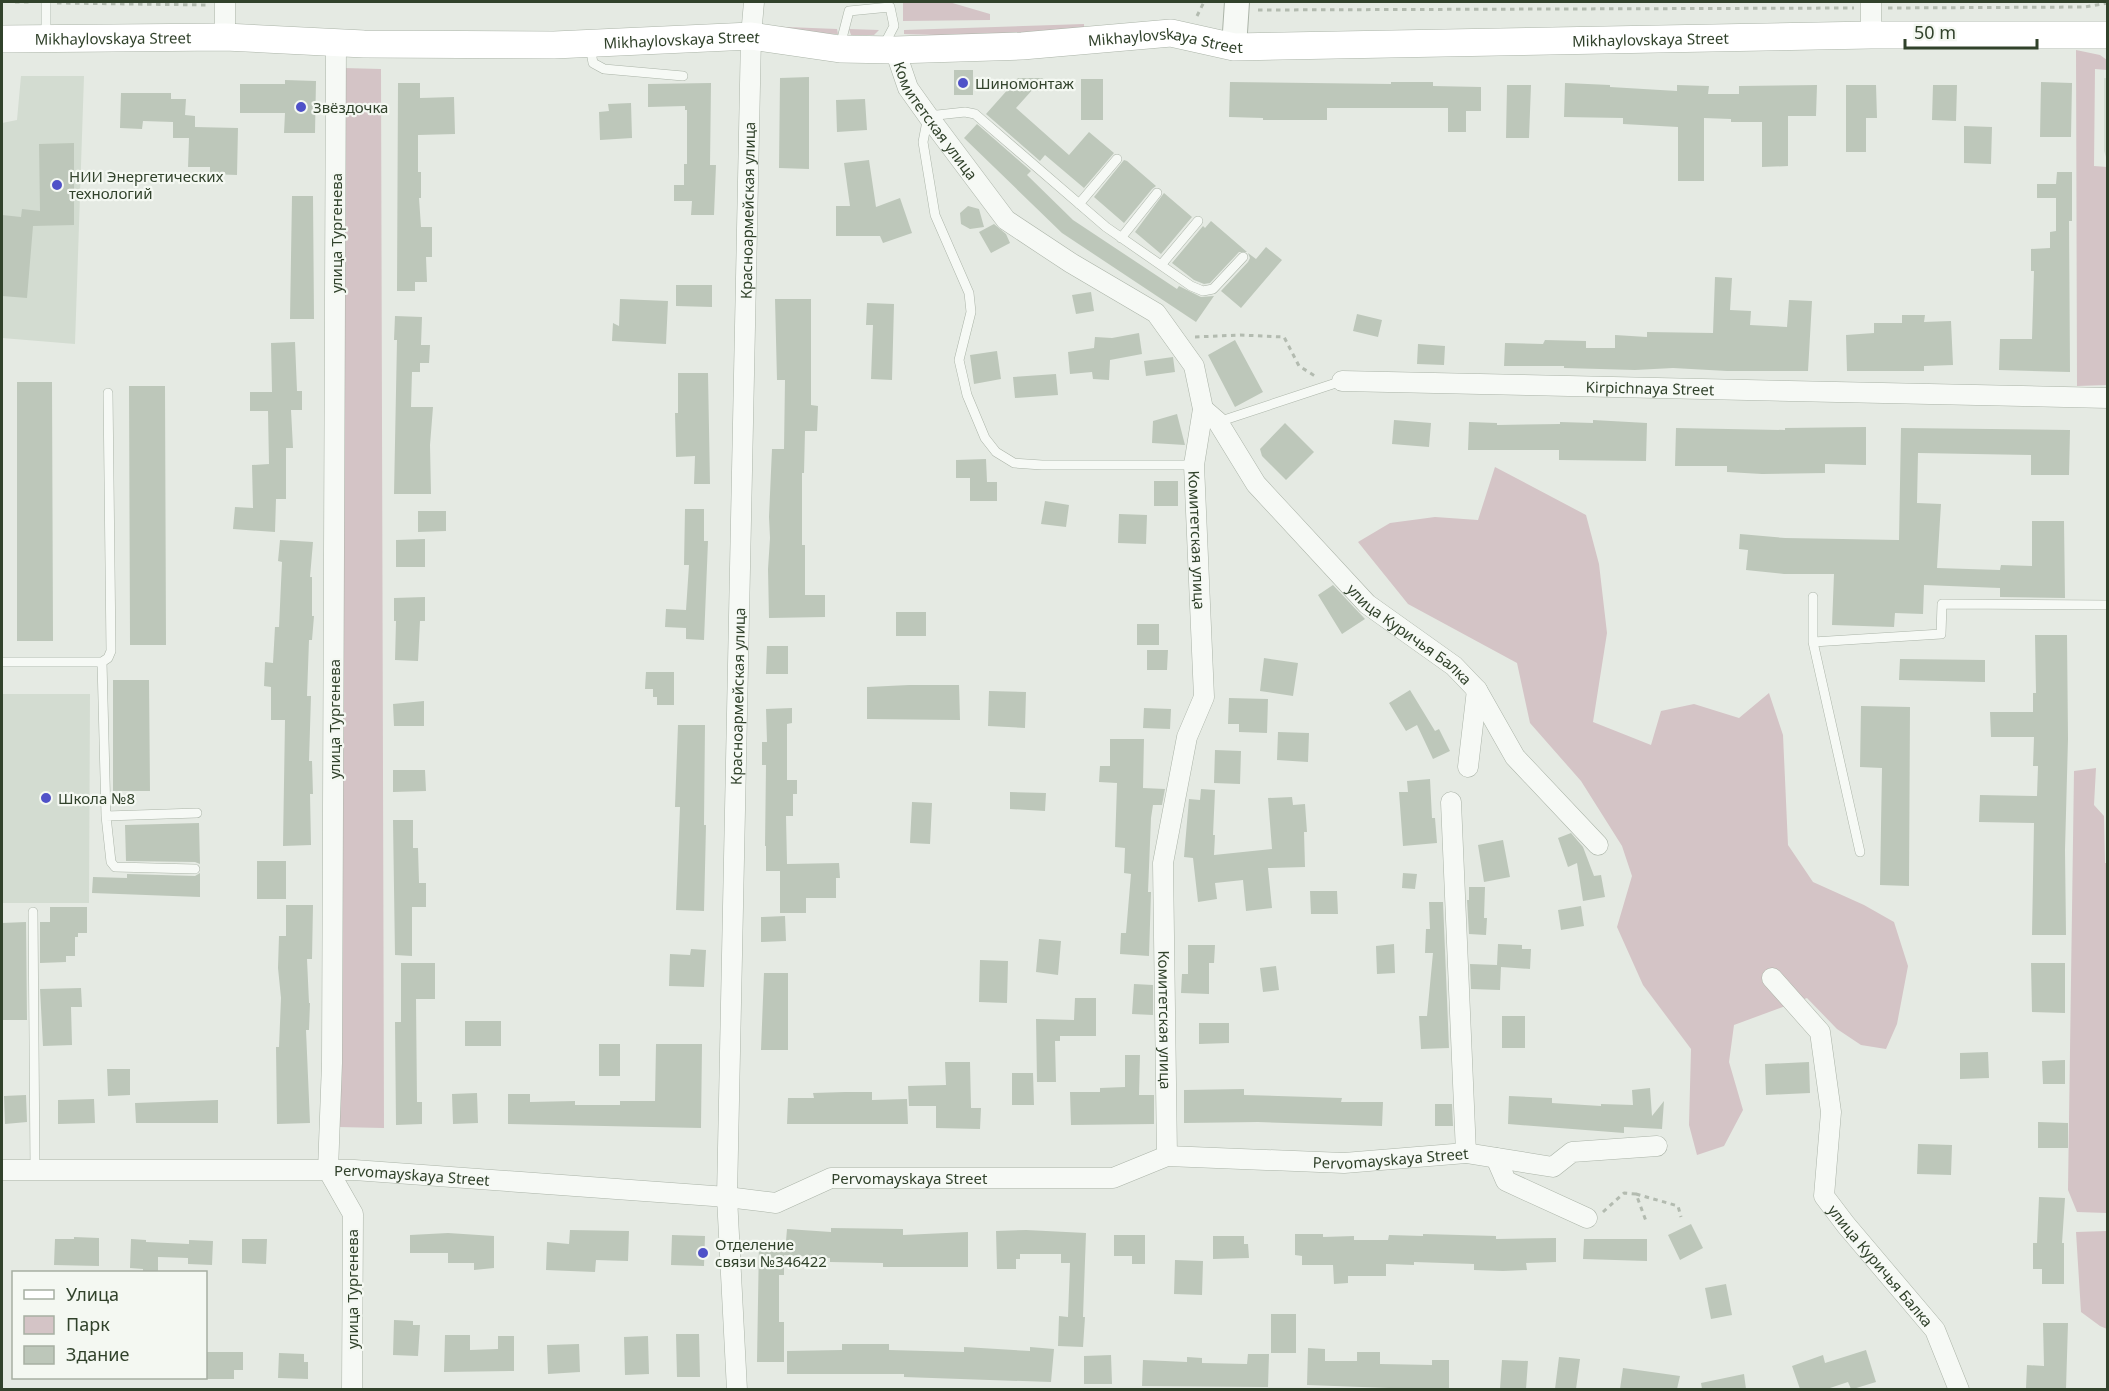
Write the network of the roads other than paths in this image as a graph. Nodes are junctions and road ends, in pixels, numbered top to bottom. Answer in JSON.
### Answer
{"nodes":[{"id":1,"x":46,"y":2,"type":"edge"},
{"id":2,"x":225,"y":2,"type":"edge"},
{"id":3,"x":754,"y":2,"type":"edge"},
{"id":4,"x":1871,"y":5,"type":"edge"},
{"id":5,"x":1237,"y":6,"type":"edge"},
{"id":6,"x":1871,"y":35,"type":"junction"},
{"id":7,"x":2108,"y":35,"type":"edge"},
{"id":8,"x":751,"y":36,"type":"junction"},
{"id":9,"x":225,"y":37,"type":"junction"},
{"id":10,"x":2,"y":39,"type":"edge"},
{"id":11,"x":46,"y":39,"type":"junction"},
{"id":12,"x":336,"y":42,"type":"junction"},
{"id":13,"x":590,"y":44,"type":"junction"},
{"id":14,"x":1234,"y":47,"type":"junction"},
{"id":15,"x":840,"y":49,"type":"junction"},
{"id":16,"x":888,"y":50,"type":"junction"},
{"id":17,"x":683,"y":76,"type":"dead end"},
{"id":18,"x":928,"y":116,"type":"junction"},
{"id":19,"x":1117,"y":159,"type":"dead end"},
{"id":20,"x":1158,"y":193,"type":"dead end"},
{"id":21,"x":1079,"y":204,"type":"junction"},
{"id":22,"x":1198,"y":221,"type":"dead end"},
{"id":23,"x":1121,"y":238,"type":"junction"},
{"id":24,"x":1243,"y":256,"type":"dead end"},
{"id":25,"x":1161,"y":265,"type":"junction"},
{"id":26,"x":1336,"y":383,"type":"joint"},
{"id":27,"x":108,"y":393,"type":"dead end"},
{"id":28,"x":2108,"y":398,"type":"edge"},
{"id":29,"x":1203,"y":409,"type":"junction"},
{"id":30,"x":1218,"y":422,"type":"junction"},
{"id":31,"x":1194,"y":465,"type":"junction"},
{"id":32,"x":1813,"y":597,"type":"dead end"},
{"id":33,"x":2108,"y":605,"type":"edge"},
{"id":34,"x":1813,"y":642,"type":"junction"},
{"id":35,"x":2,"y":662,"type":"edge"},
{"id":36,"x":102,"y":662,"type":"junction"},
{"id":37,"x":1477,"y":690,"type":"junction"},
{"id":38,"x":1468,"y":767,"type":"dead end"},
{"id":39,"x":1450,"y":802,"type":"dead end"},
{"id":40,"x":197,"y":813,"type":"dead end"},
{"id":41,"x":106,"y":816,"type":"junction"},
{"id":42,"x":1598,"y":845,"type":"dead end"},
{"id":43,"x":1860,"y":852,"type":"dead end"},
{"id":44,"x":195,"y":869,"type":"dead end"},
{"id":45,"x":33,"y":912,"type":"dead end"},
{"id":46,"x":1772,"y":978,"type":"dead end"},
{"id":47,"x":1657,"y":1146,"type":"dead end"},
{"id":48,"x":1466,"y":1153,"type":"junction"},
{"id":49,"x":1167,"y":1156,"type":"junction"},
{"id":50,"x":1496,"y":1158,"type":"junction"},
{"id":51,"x":2,"y":1170,"type":"edge"},
{"id":52,"x":35,"y":1170,"type":"junction"},
{"id":53,"x":328,"y":1170,"type":"junction"},
{"id":54,"x":727,"y":1197,"type":"junction"},
{"id":55,"x":1587,"y":1218,"type":"road end"},
{"id":56,"x":352,"y":1389,"type":"edge"},
{"id":57,"x":737,"y":1389,"type":"edge"},
{"id":58,"x":1959,"y":1389,"type":"edge"}],
"edges":[{"from":1,"to":11,"type":"lane"},
{"from":2,"to":9,"type":"street"},
{"from":3,"to":8,"type":"street","name":"Красноармейская улица"},
{"from":4,"to":6,"type":"street"},
{"from":5,"to":14,"type":"street"},
{"from":6,"to":7,"type":"main road","name":"Mikhaylovskaya Street"},
{"from":6,"to":14,"type":"main road","name":"Mikhaylovskaya Street"},
{"from":8,"to":13,"type":"main road","name":"Mikhaylovskaya Street"},
{"from":8,"to":15,"type":"main road","name":"Mikhaylovskaya Street"},
{"from":8,"to":54,"type":"street","name":"Красноармейская улица"},
{"from":9,"to":11,"type":"main road","name":"Mikhaylovskaya Street"},
{"from":9,"to":12,"type":"main road","name":"Mikhaylovskaya Street"},
{"from":10,"to":11,"type":"main road","name":"Mikhaylovskaya Street"},
{"from":12,"to":13,"type":"main road","name":"Mikhaylovskaya Street"},
{"from":12,"to":53,"type":"street","name":"улица Тургенева"},
{"from":13,"to":17,"type":"lane"},
{"from":14,"to":16,"type":"main road","name":"Mikhaylovskaya Street"},
{"from":15,"to":16,"type":"main road","name":"Mikhaylovskaya Street"},
{"from":15,"to":16,"type":"lane"},
{"from":16,"to":18,"type":"street","name":"Комитетская улица"},
{"from":18,"to":21,"type":"lane"},
{"from":18,"to":29,"type":"street","name":"Комитетская улица"},
{"from":18,"to":31,"type":"lane"},
{"from":19,"to":21,"type":"lane"},
{"from":20,"to":23,"type":"lane"},
{"from":21,"to":23,"type":"lane"},
{"from":22,"to":25,"type":"lane"},
{"from":23,"to":25,"type":"lane"},
{"from":24,"to":25,"type":"lane"},
{"from":26,"to":28,"type":"street","name":"Kirpichnaya Street"},
{"from":26,"to":30,"type":"lane","name":"Kirpichnaya Street"},
{"from":27,"to":36,"type":"lane"},
{"from":29,"to":30,"type":"street"},
{"from":29,"to":31,"type":"street","name":"Комитетская улица"},
{"from":30,"to":37,"type":"street","name":"улица Куричья Балка"},
{"from":31,"to":49,"type":"street","name":"Комитетская улица"},
{"from":32,"to":34,"type":"lane"},
{"from":33,"to":34,"type":"lane"},
{"from":34,"to":43,"type":"lane"},
{"from":35,"to":36,"type":"lane"},
{"from":36,"to":41,"type":"lane"},
{"from":37,"to":38,"type":"street"},
{"from":37,"to":42,"type":"street","name":"улица Куричья Балка"},
{"from":39,"to":48,"type":"street","name":"Pervomayskaya Street"},
{"from":40,"to":41,"type":"lane"},
{"from":41,"to":44,"type":"lane"},
{"from":45,"to":52,"type":"lane"},
{"from":46,"to":58,"type":"street","name":"улица Куричья Балка"},
{"from":47,"to":50,"type":"street"},
{"from":48,"to":49,"type":"street","name":"Pervomayskaya Street"},
{"from":48,"to":50,"type":"street"},
{"from":49,"to":54,"type":"street","name":"Pervomayskaya Street"},
{"from":50,"to":55,"type":"street"},
{"from":51,"to":52,"type":"street","name":"Pervomayskaya Street"},
{"from":52,"to":53,"type":"street","name":"Pervomayskaya Street"},
{"from":53,"to":54,"type":"street","name":"Pervomayskaya Street"},
{"from":53,"to":56,"type":"street","name":"улица Тургенева"},
{"from":54,"to":57,"type":"street","name":"Красноармейская улица"}]}
